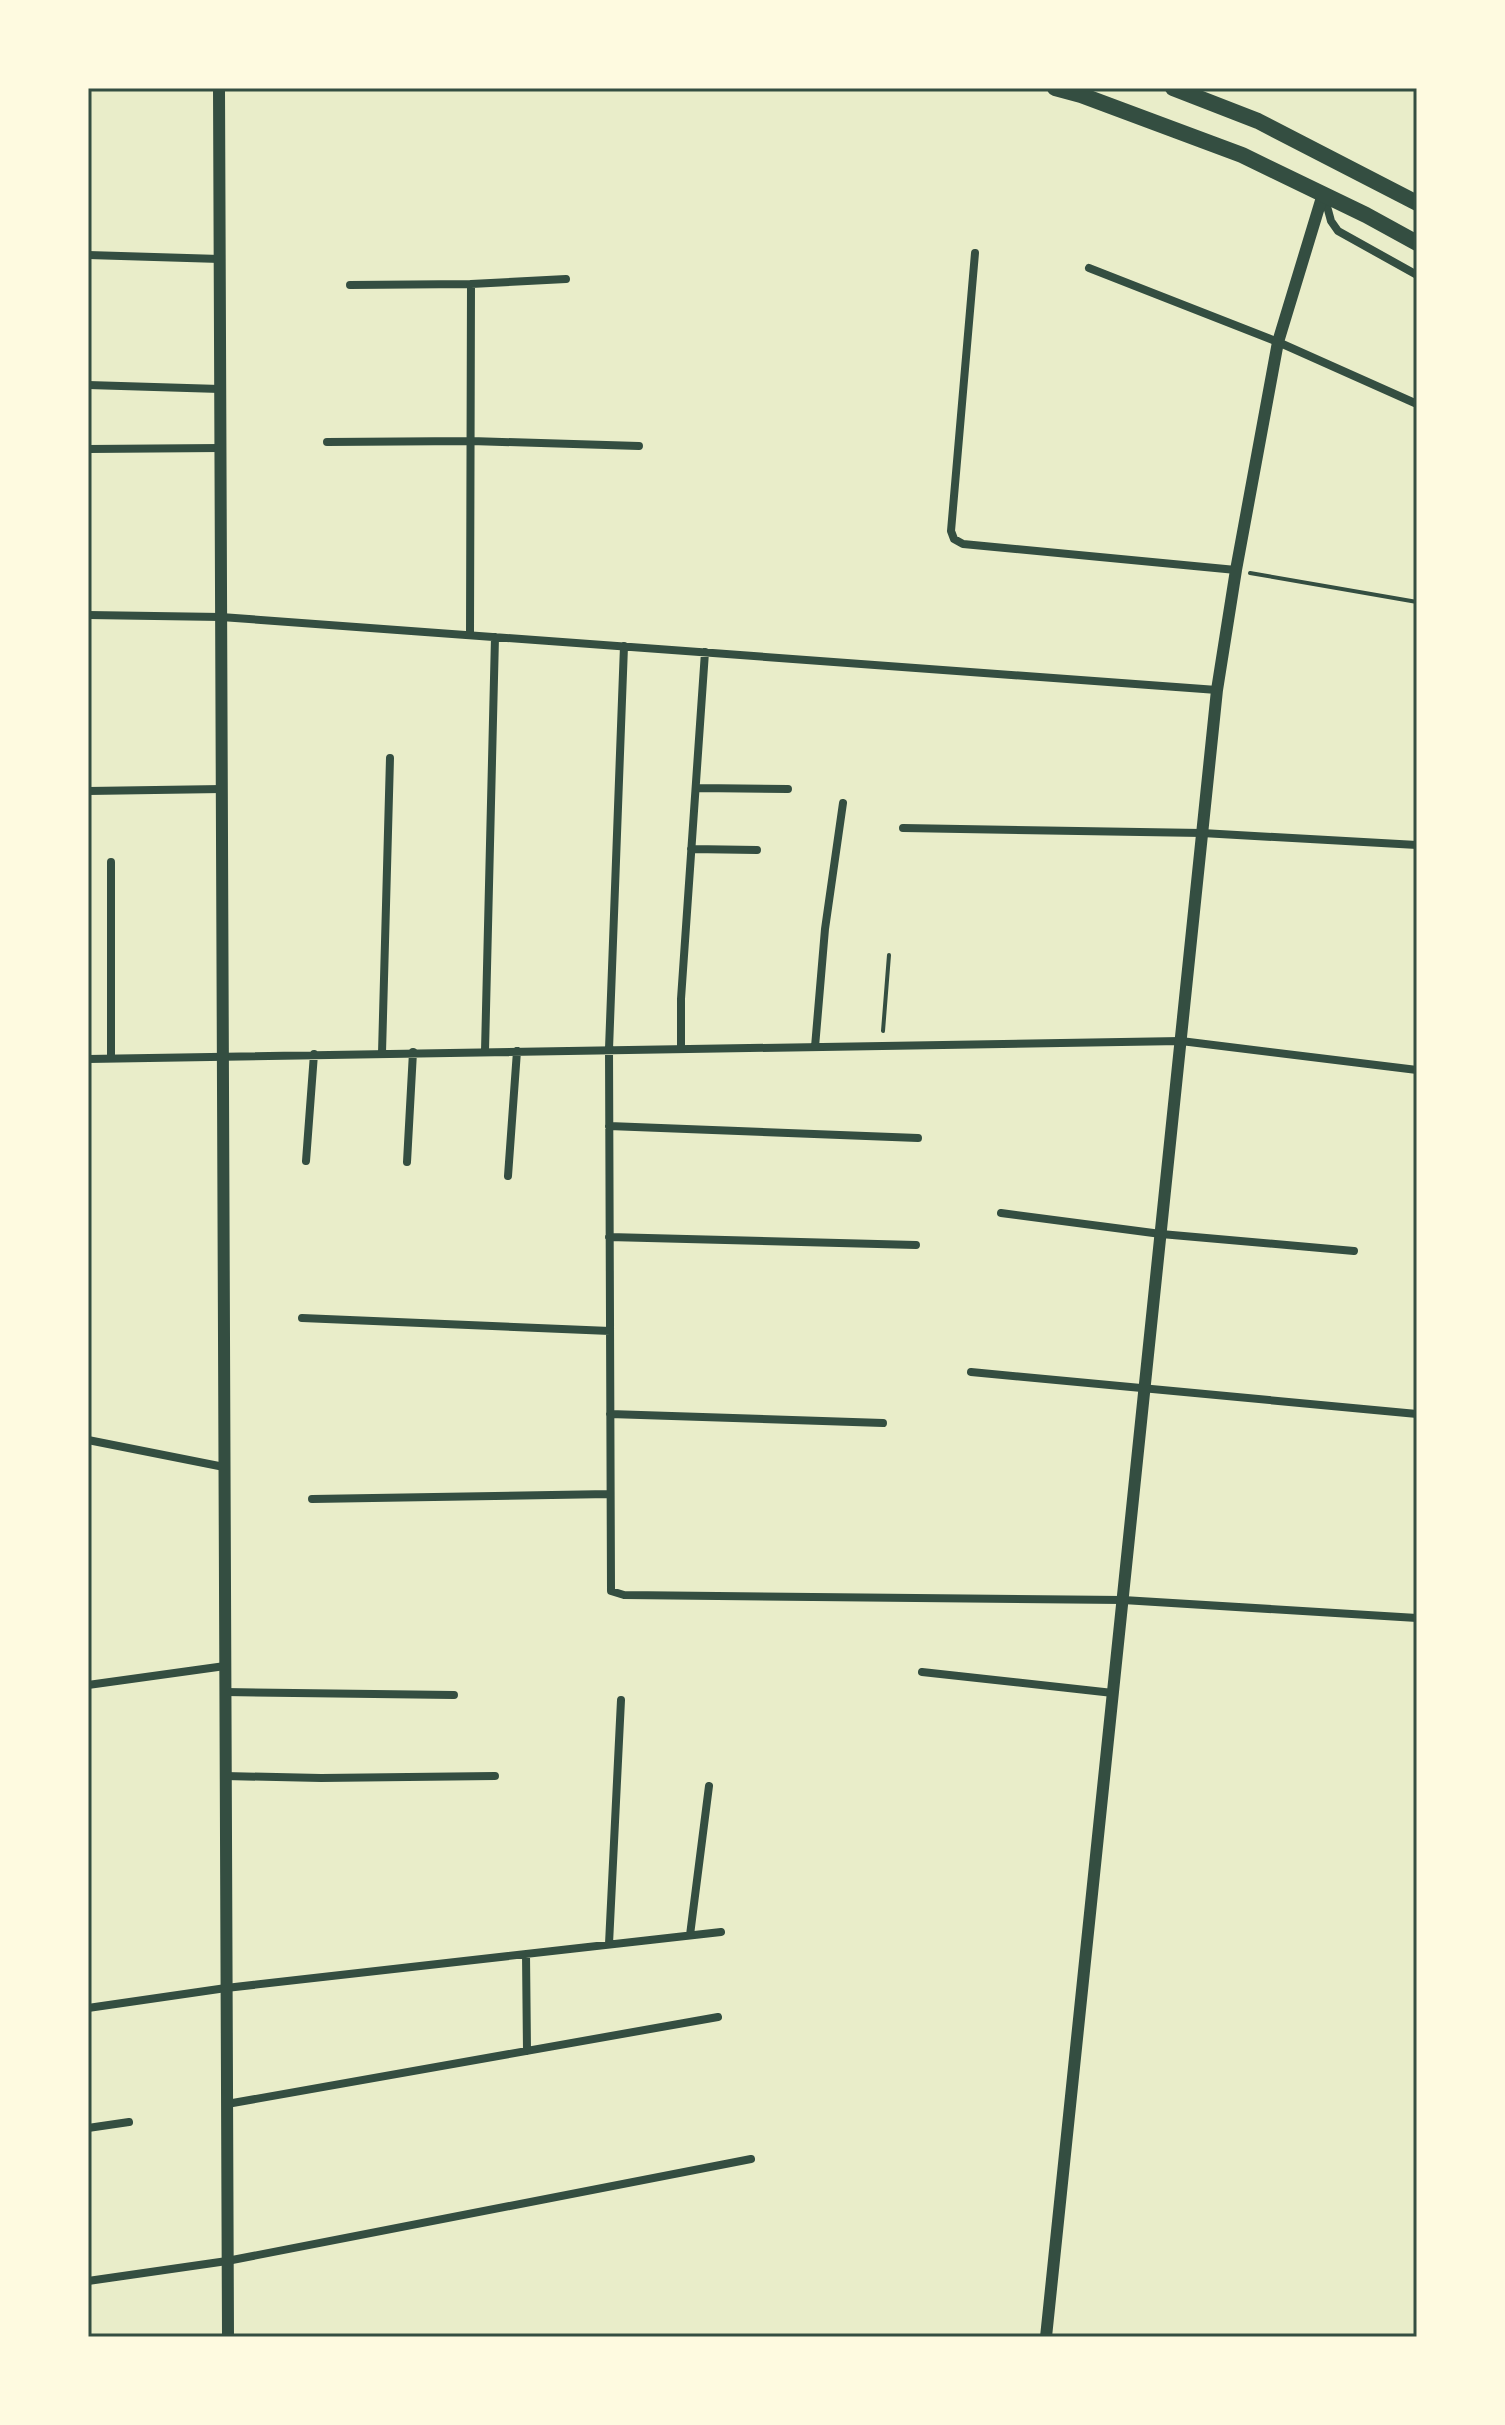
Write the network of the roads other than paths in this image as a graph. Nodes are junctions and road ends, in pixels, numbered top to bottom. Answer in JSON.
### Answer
{"nodes":[{"id":1,"x":219,"y":88,"type":"edge"},
{"id":2,"x":1055,"y":88,"type":"edge"},
{"id":3,"x":1173,"y":88,"type":"edge"},
{"id":4,"x":1323,"y":194,"type":"junction"},
{"id":5,"x":1417,"y":203,"type":"edge"},
{"id":6,"x":1417,"y":243,"type":"edge"},
{"id":7,"x":975,"y":253,"type":"dead end"},
{"id":8,"x":88,"y":255,"type":"edge"},
{"id":9,"x":220,"y":259,"type":"junction"},
{"id":10,"x":1089,"y":268,"type":"dead end"},
{"id":11,"x":1417,"y":275,"type":"edge"},
{"id":12,"x":566,"y":279,"type":"dead end"},
{"id":13,"x":471,"y":284,"type":"junction"},
{"id":14,"x":350,"y":285,"type":"dead end"},
{"id":15,"x":1278,"y":342,"type":"junction"},
{"id":16,"x":88,"y":385,"type":"edge"},
{"id":17,"x":220,"y":389,"type":"junction"},
{"id":18,"x":1417,"y":404,"type":"edge"},
{"id":19,"x":471,"y":441,"type":"junction"},
{"id":20,"x":327,"y":442,"type":"dead end"},
{"id":21,"x":639,"y":446,"type":"dead end"},
{"id":22,"x":220,"y":448,"type":"junction"},
{"id":23,"x":88,"y":449,"type":"edge"},
{"id":24,"x":1236,"y":570,"type":"junction"},
{"id":25,"x":88,"y":615,"type":"edge"},
{"id":26,"x":221,"y":617,"type":"junction"},
{"id":27,"x":470,"y":635,"type":"junction"},
{"id":28,"x":495,"y":637,"type":"junction"},
{"id":29,"x":624,"y":646,"type":"junction"},
{"id":30,"x":705,"y":652,"type":"junction"},
{"id":31,"x":1217,"y":690,"type":"junction"},
{"id":32,"x":390,"y":758,"type":"dead end"},
{"id":33,"x":696,"y":788,"type":"junction"},
{"id":34,"x":222,"y":789,"type":"junction"},
{"id":35,"x":788,"y":789,"type":"dead end"},
{"id":36,"x":88,"y":791,"type":"edge"},
{"id":37,"x":843,"y":803,"type":"dead end"},
{"id":38,"x":903,"y":828,"type":"dead end"},
{"id":39,"x":1202,"y":833,"type":"junction"},
{"id":40,"x":1417,"y":845,"type":"edge"},
{"id":41,"x":691,"y":849,"type":"junction"},
{"id":42,"x":757,"y":850,"type":"dead end"},
{"id":43,"x":111,"y":862,"type":"dead end"},
{"id":44,"x":1181,"y":1041,"type":"junction"},
{"id":45,"x":815,"y":1047,"type":"junction"},
{"id":46,"x":681,"y":1048,"type":"junction"},
{"id":47,"x":609,"y":1049,"type":"junction"},
{"id":48,"x":485,"y":1051,"type":"junction"},
{"id":49,"x":517,"y":1051,"type":"junction"},
{"id":50,"x":413,"y":1052,"type":"junction"},
{"id":51,"x":382,"y":1053,"type":"junction"},
{"id":52,"x":314,"y":1054,"type":"junction"},
{"id":53,"x":223,"y":1055,"type":"junction"},
{"id":54,"x":111,"y":1058,"type":"junction"},
{"id":55,"x":88,"y":1059,"type":"edge"},
{"id":56,"x":1417,"y":1070,"type":"edge"},
{"id":57,"x":609,"y":1126,"type":"junction"},
{"id":58,"x":918,"y":1138,"type":"dead end"},
{"id":59,"x":306,"y":1161,"type":"dead end"},
{"id":60,"x":407,"y":1162,"type":"dead end"},
{"id":61,"x":508,"y":1176,"type":"dead end"},
{"id":62,"x":1001,"y":1213,"type":"dead end"},
{"id":63,"x":1161,"y":1234,"type":"junction"},
{"id":64,"x":609,"y":1237,"type":"junction"},
{"id":65,"x":916,"y":1245,"type":"dead end"},
{"id":66,"x":1354,"y":1251,"type":"dead end"},
{"id":67,"x":302,"y":1318,"type":"dead end"},
{"id":68,"x":610,"y":1331,"type":"junction"},
{"id":69,"x":971,"y":1372,"type":"dead end"},
{"id":70,"x":1145,"y":1389,"type":"junction"},
{"id":71,"x":610,"y":1414,"type":"junction"},
{"id":72,"x":1417,"y":1414,"type":"edge"},
{"id":73,"x":883,"y":1423,"type":"dead end"},
{"id":74,"x":88,"y":1440,"type":"edge"},
{"id":75,"x":224,"y":1467,"type":"junction"},
{"id":76,"x":610,"y":1494,"type":"junction"},
{"id":77,"x":312,"y":1499,"type":"dead end"},
{"id":78,"x":1123,"y":1600,"type":"junction"},
{"id":79,"x":1417,"y":1618,"type":"edge"},
{"id":80,"x":225,"y":1666,"type":"junction"},
{"id":81,"x":922,"y":1672,"type":"dead end"},
{"id":82,"x":88,"y":1685,"type":"edge"},
{"id":83,"x":225,"y":1692,"type":"junction"},
{"id":84,"x":1113,"y":1693,"type":"junction"},
{"id":85,"x":454,"y":1695,"type":"dead end"},
{"id":86,"x":621,"y":1700,"type":"dead end"},
{"id":87,"x":225,"y":1776,"type":"junction"},
{"id":88,"x":495,"y":1776,"type":"dead end"},
{"id":89,"x":709,"y":1786,"type":"dead end"},
{"id":90,"x":721,"y":1932,"type":"dead end"},
{"id":91,"x":690,"y":1935,"type":"junction"},
{"id":92,"x":609,"y":1944,"type":"junction"},
{"id":93,"x":526,"y":1954,"type":"junction"},
{"id":94,"x":226,"y":1988,"type":"junction"},
{"id":95,"x":88,"y":2008,"type":"edge"},
{"id":96,"x":718,"y":2017,"type":"dead end"},
{"id":97,"x":527,"y":2051,"type":"junction"},
{"id":98,"x":227,"y":2104,"type":"junction"},
{"id":99,"x":129,"y":2122,"type":"dead end"},
{"id":100,"x":88,"y":2128,"type":"edge"},
{"id":101,"x":751,"y":2159,"type":"dead end"},
{"id":102,"x":227,"y":2261,"type":"junction"},
{"id":103,"x":88,"y":2281,"type":"edge"},
{"id":104,"x":228,"y":2337,"type":"edge"},
{"id":105,"x":1046,"y":2337,"type":"edge"}],
"edges":[{"from":1,"to":9,"type":"street"},
{"from":2,"to":4,"type":"main road"},
{"from":3,"to":5,"type":"main road"},
{"from":4,"to":6,"type":"main road"},
{"from":4,"to":11,"type":"street"},
{"from":4,"to":15,"type":"street"},
{"from":7,"to":24,"type":"street"},
{"from":8,"to":9,"type":"street"},
{"from":9,"to":17,"type":"street"},
{"from":10,"to":15,"type":"street"},
{"from":12,"to":13,"type":"street"},
{"from":13,"to":14,"type":"street"},
{"from":13,"to":19,"type":"street"},
{"from":15,"to":18,"type":"street"},
{"from":15,"to":24,"type":"street"},
{"from":16,"to":17,"type":"street"},
{"from":17,"to":22,"type":"street"},
{"from":19,"to":20,"type":"street"},
{"from":19,"to":21,"type":"street"},
{"from":19,"to":27,"type":"street"},
{"from":22,"to":23,"type":"street"},
{"from":22,"to":26,"type":"street"},
{"from":24,"to":31,"type":"street"},
{"from":25,"to":26,"type":"street"},
{"from":26,"to":27,"type":"street"},
{"from":26,"to":34,"type":"street"},
{"from":27,"to":28,"type":"street"},
{"from":28,"to":29,"type":"street"},
{"from":28,"to":48,"type":"street"},
{"from":29,"to":30,"type":"street"},
{"from":29,"to":47,"type":"street"},
{"from":30,"to":31,"type":"street"},
{"from":30,"to":33,"type":"street"},
{"from":31,"to":39,"type":"street"},
{"from":32,"to":51,"type":"street"},
{"from":33,"to":35,"type":"street"},
{"from":33,"to":41,"type":"street"},
{"from":34,"to":36,"type":"street"},
{"from":34,"to":53,"type":"street"},
{"from":37,"to":45,"type":"street"},
{"from":38,"to":39,"type":"street"},
{"from":39,"to":40,"type":"street"},
{"from":39,"to":44,"type":"street"},
{"from":41,"to":42,"type":"street"},
{"from":41,"to":46,"type":"street"},
{"from":43,"to":54,"type":"street"},
{"from":44,"to":45,"type":"street"},
{"from":44,"to":56,"type":"street"},
{"from":44,"to":63,"type":"street"},
{"from":45,"to":46,"type":"street"},
{"from":46,"to":47,"type":"street"},
{"from":47,"to":49,"type":"street"},
{"from":47,"to":57,"type":"street"},
{"from":48,"to":49,"type":"street"},
{"from":48,"to":50,"type":"street"},
{"from":49,"to":61,"type":"street"},
{"from":50,"to":51,"type":"street"},
{"from":50,"to":60,"type":"street"},
{"from":51,"to":52,"type":"street"},
{"from":52,"to":53,"type":"street"},
{"from":52,"to":59,"type":"street"},
{"from":53,"to":54,"type":"street"},
{"from":53,"to":75,"type":"street"},
{"from":54,"to":55,"type":"street"},
{"from":57,"to":58,"type":"street"},
{"from":57,"to":64,"type":"street"},
{"from":62,"to":63,"type":"street"},
{"from":63,"to":66,"type":"street"},
{"from":63,"to":70,"type":"street"},
{"from":64,"to":65,"type":"street"},
{"from":64,"to":68,"type":"street"},
{"from":67,"to":68,"type":"street"},
{"from":68,"to":71,"type":"street"},
{"from":69,"to":70,"type":"street"},
{"from":70,"to":72,"type":"street"},
{"from":70,"to":78,"type":"street"},
{"from":71,"to":73,"type":"street"},
{"from":71,"to":76,"type":"street"},
{"from":74,"to":75,"type":"street"},
{"from":75,"to":80,"type":"street"},
{"from":76,"to":77,"type":"street"},
{"from":76,"to":78,"type":"street"},
{"from":78,"to":79,"type":"street"},
{"from":78,"to":84,"type":"street"},
{"from":80,"to":82,"type":"street"},
{"from":80,"to":83,"type":"street"},
{"from":81,"to":84,"type":"street"},
{"from":83,"to":85,"type":"street"},
{"from":83,"to":87,"type":"street"},
{"from":84,"to":105,"type":"street"},
{"from":86,"to":92,"type":"street"},
{"from":87,"to":88,"type":"street"},
{"from":87,"to":94,"type":"street"},
{"from":89,"to":91,"type":"street"},
{"from":90,"to":91,"type":"street"},
{"from":91,"to":92,"type":"street"},
{"from":92,"to":93,"type":"street"},
{"from":93,"to":94,"type":"street"},
{"from":93,"to":97,"type":"street"},
{"from":94,"to":95,"type":"street"},
{"from":94,"to":98,"type":"street"},
{"from":96,"to":97,"type":"street"},
{"from":97,"to":98,"type":"street"},
{"from":98,"to":102,"type":"street"},
{"from":99,"to":100,"type":"street"},
{"from":101,"to":102,"type":"street"},
{"from":102,"to":103,"type":"street"},
{"from":102,"to":104,"type":"street"}]}
